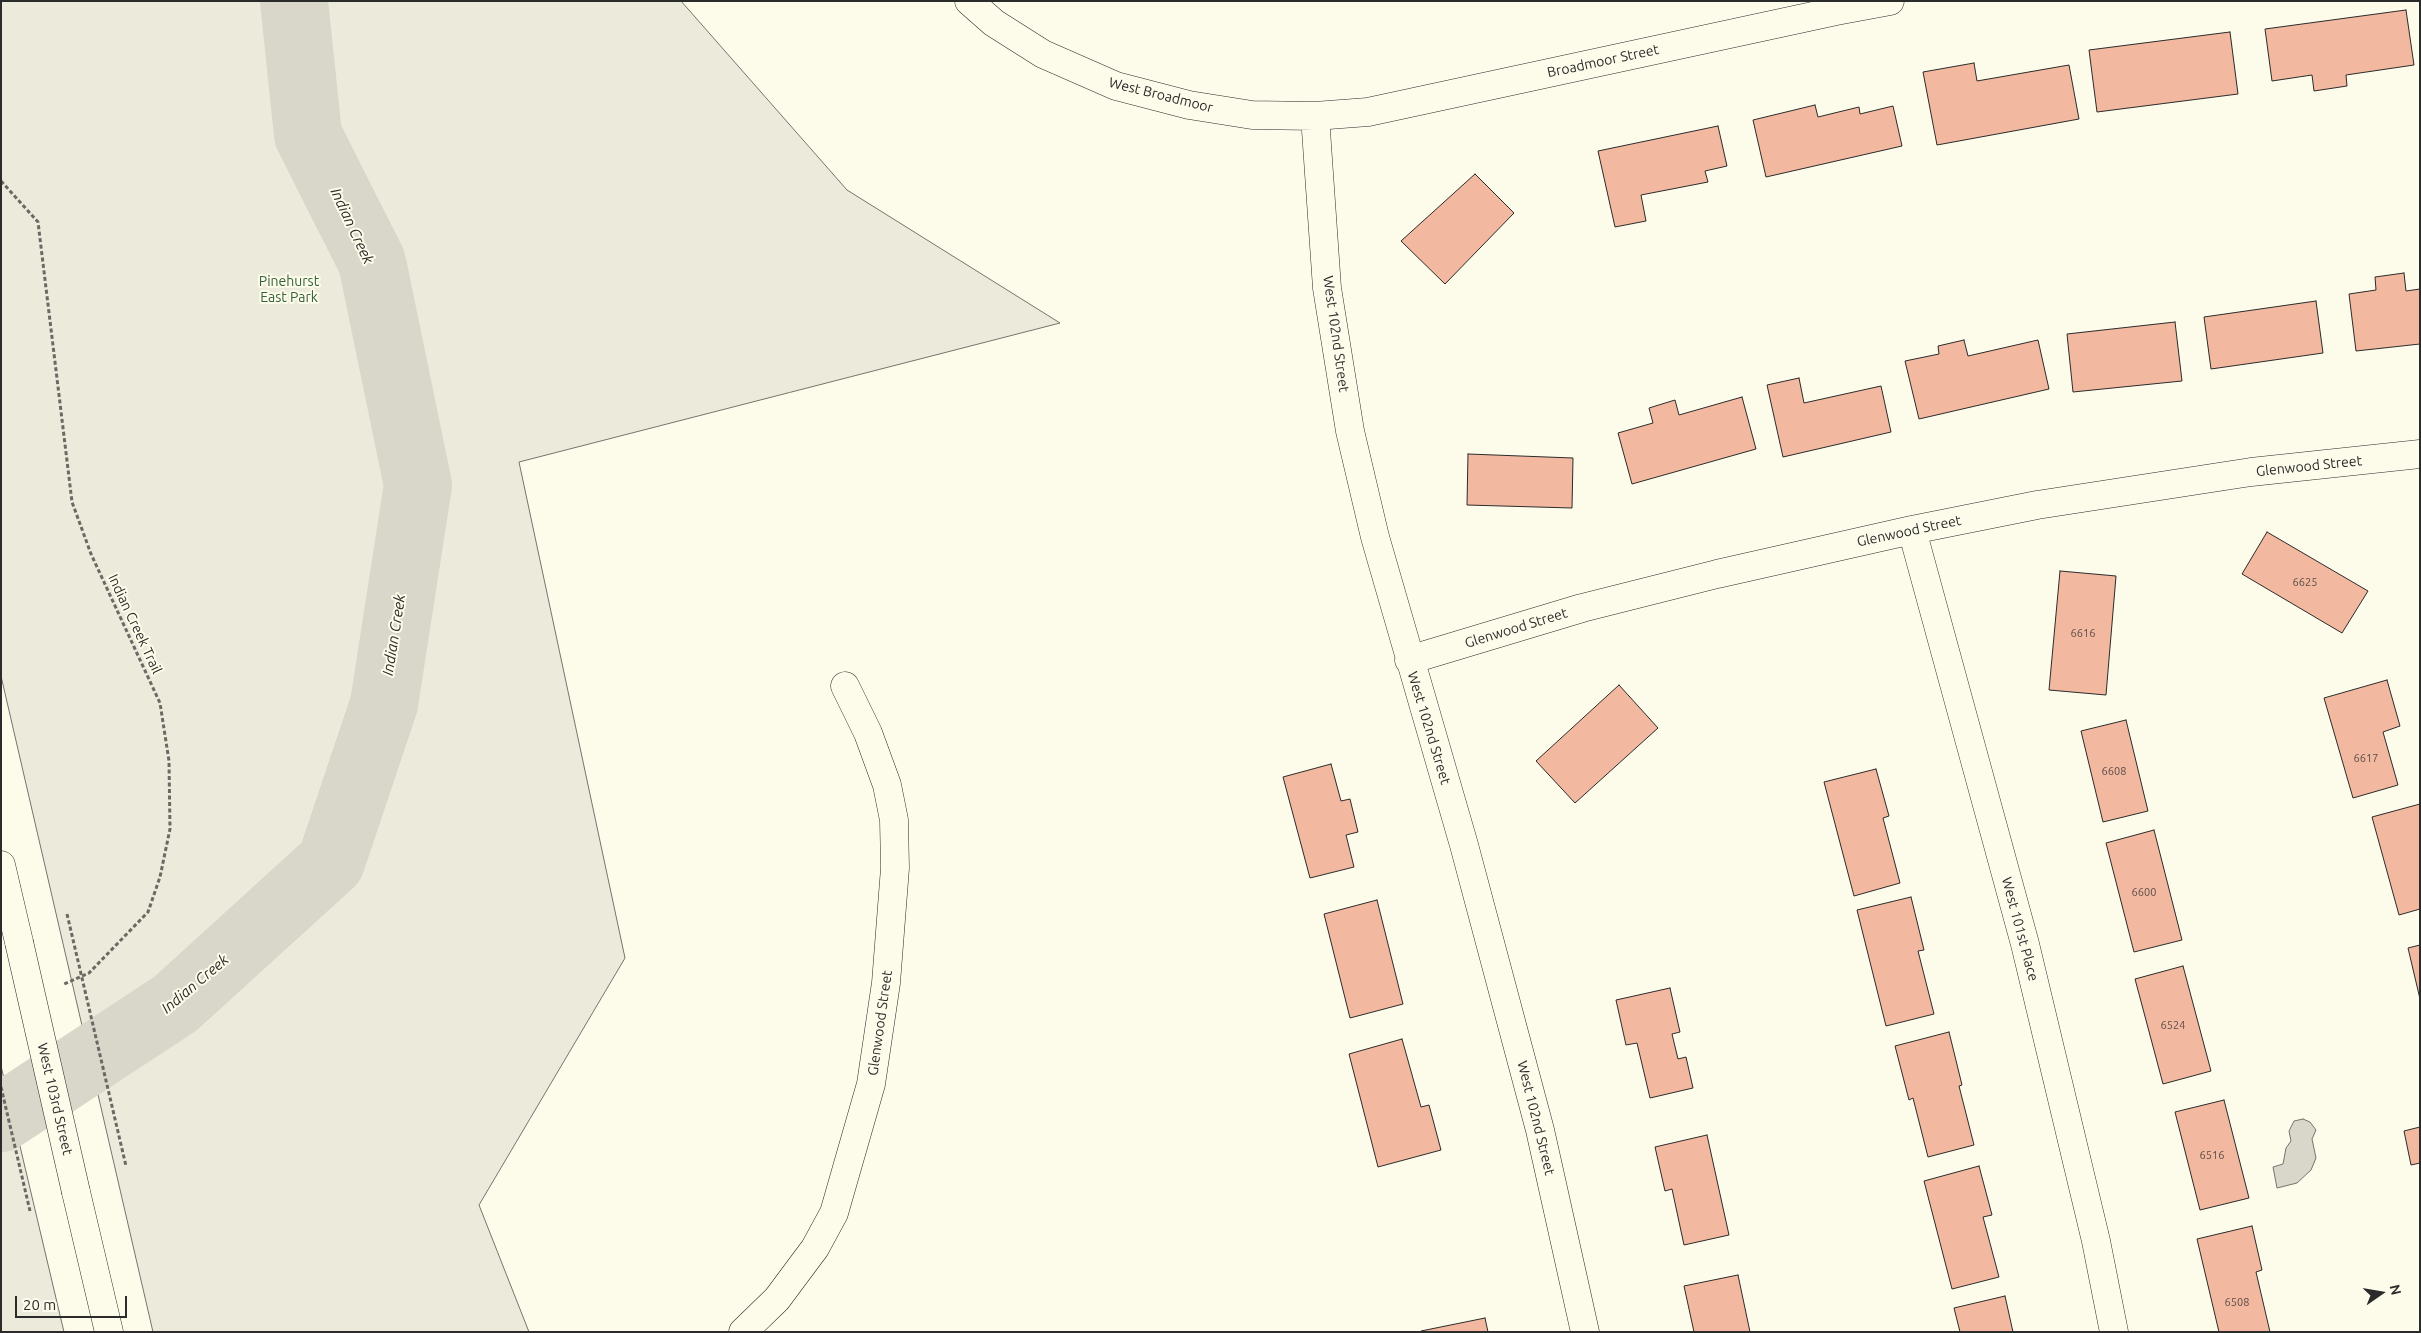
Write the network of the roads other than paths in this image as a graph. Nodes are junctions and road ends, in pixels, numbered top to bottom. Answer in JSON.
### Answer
{"nodes":[{"id":1,"x":969,"y":1,"type":"edge"},
{"id":2,"x":1890,"y":1,"type":"edge"},
{"id":3,"x":1315,"y":116,"type":"junction"},
{"id":4,"x":2420,"y":454,"type":"edge"},
{"id":5,"x":1912,"y":530,"type":"junction"},
{"id":6,"x":1409,"y":660,"type":"junction"},
{"id":7,"x":845,"y":686,"type":"dead end"},
{"id":8,"x":1,"y":865,"type":"edge"},
{"id":9,"x":109,"y":1332,"type":"edge"},
{"id":10,"x":743,"y":1332,"type":"edge"},
{"id":11,"x":1585,"y":1332,"type":"edge"},
{"id":12,"x":2114,"y":1332,"type":"edge"}],
"edges":[{"from":1,"to":3,"type":"street","name":"West Broadmoor"},
{"from":2,"to":3,"type":"street","name":"Broadmoor Street"},
{"from":3,"to":6,"type":"street","name":"West 102nd Street"},
{"from":4,"to":5,"type":"street","name":"Glenwood Street"},
{"from":5,"to":6,"type":"street","name":"Glenwood Street"},
{"from":5,"to":12,"type":"street","name":"West 101st Place"},
{"from":6,"to":11,"type":"street","name":"West 102nd Street"},
{"from":7,"to":10,"type":"street","name":"Glenwood Street"},
{"from":8,"to":9,"type":"street","name":"West 103rd Street","bridge":true}]}
